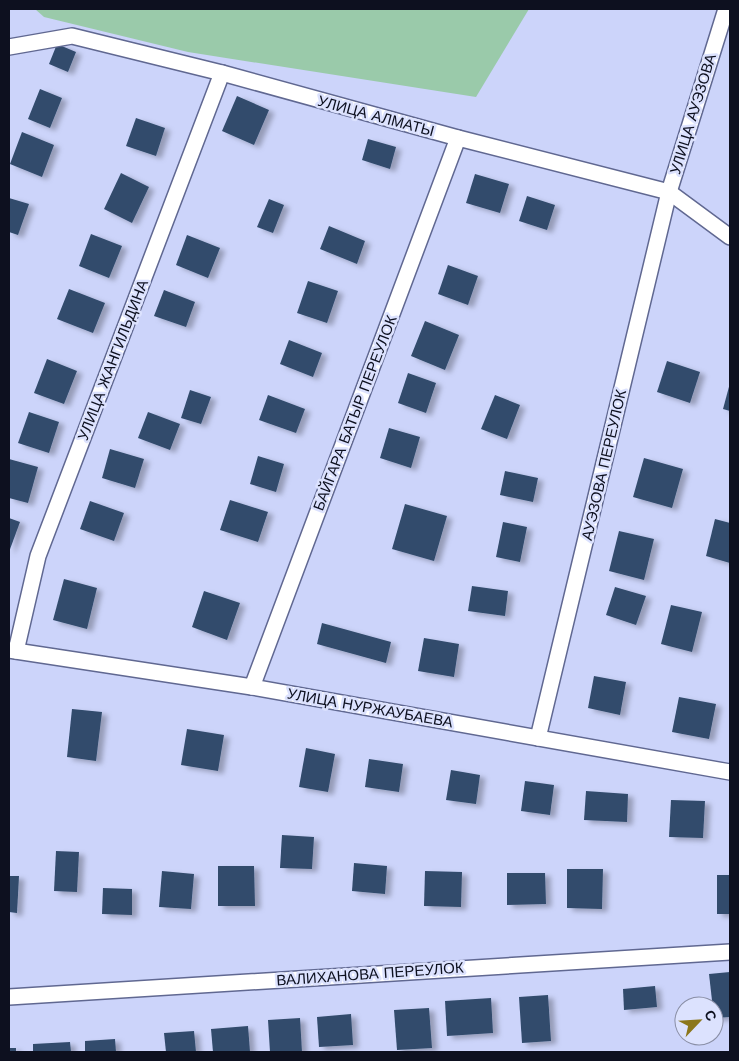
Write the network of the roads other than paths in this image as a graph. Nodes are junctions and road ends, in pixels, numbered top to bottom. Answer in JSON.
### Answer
{"nodes":[{"id":1,"x":726,"y":9,"type":"edge"},
{"id":2,"x":9,"y":47,"type":"edge"},
{"id":3,"x":222,"y":74,"type":"junction"},
{"id":4,"x":458,"y":138,"type":"junction"},
{"id":5,"x":669,"y":192,"type":"junction"},
{"id":6,"x":730,"y":237,"type":"edge"},
{"id":7,"x":12,"y":650,"type":"edge"},
{"id":8,"x":252,"y":687,"type":"junction"},
{"id":9,"x":538,"y":738,"type":"junction"},
{"id":10,"x":730,"y":772,"type":"edge"},
{"id":11,"x":730,"y":952,"type":"edge"},
{"id":12,"x":9,"y":997,"type":"edge"}],
"edges":[{"from":1,"to":5,"type":"street","name":"УЛИЦА АУЭЗОВА"},
{"from":2,"to":3,"type":"street","name":"УЛИЦА АЛМАТЫ"},
{"from":3,"to":4,"type":"street","name":"УЛИЦА АЛМАТЫ"},
{"from":3,"to":7,"type":"street","name":"УЛИЦА ЖАНГИЛЬДИНА"},
{"from":4,"to":5,"type":"street","name":"УЛИЦА АЛМАТЫ"},
{"from":4,"to":8,"type":"street","name":"БАЙГАРА БАТЫР ПЕРЕУЛОК"},
{"from":5,"to":6,"type":"street","name":"УЛИЦА АЛМАТЫ"},
{"from":5,"to":9,"type":"street","name":"АУЭЗОВА ПЕРЕУЛОК"},
{"from":7,"to":8,"type":"street","name":"УЛИЦА НУРЖАУБАЕВА"},
{"from":8,"to":9,"type":"street","name":"УЛИЦА НУРЖАУБАЕВА"},
{"from":9,"to":10,"type":"street","name":"УЛИЦА НУРЖАУБАЕВА"},
{"from":11,"to":12,"type":"street","name":"ВАЛИХАНОВА ПЕРЕУЛОК"}]}
